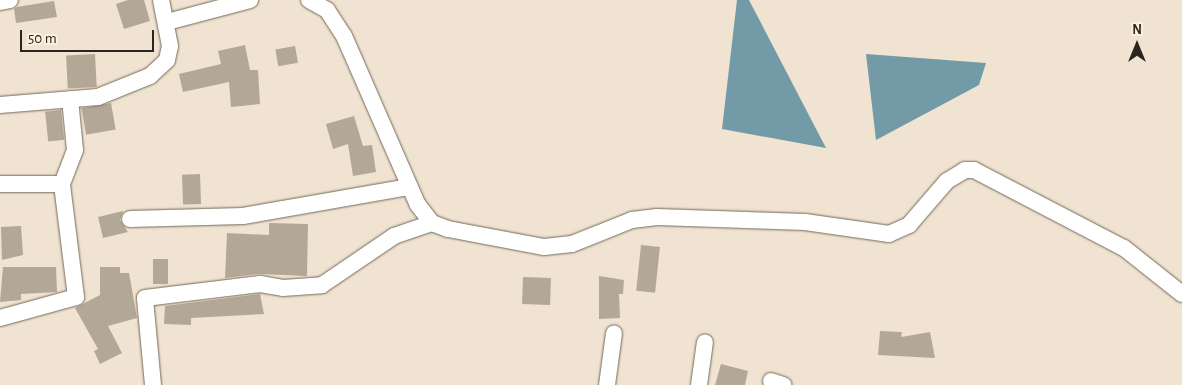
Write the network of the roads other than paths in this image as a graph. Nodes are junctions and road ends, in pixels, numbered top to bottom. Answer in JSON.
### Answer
{"nodes":[{"id":1,"x":10,"y":0,"type":"edge"},
{"id":2,"x":161,"y":0,"type":"edge"},
{"id":3,"x":250,"y":0,"type":"edge"},
{"id":4,"x":309,"y":0,"type":"edge"},
{"id":5,"x":0,"y":2,"type":"edge"},
{"id":6,"x":167,"y":22,"type":"junction"},
{"id":7,"x":70,"y":99,"type":"junction"},
{"id":8,"x":0,"y":104,"type":"edge"},
{"id":9,"x":0,"y":184,"type":"edge"},
{"id":10,"x":62,"y":184,"type":"junction"},
{"id":11,"x":409,"y":187,"type":"junction"},
{"id":12,"x":130,"y":219,"type":"dead end"},
{"id":13,"x":432,"y":223,"type":"junction"},
{"id":14,"x":1182,"y":294,"type":"edge"},
{"id":15,"x":0,"y":318,"type":"edge"},
{"id":16,"x":614,"y":333,"type":"dead end"},
{"id":17,"x":705,"y":342,"type":"dead end"},
{"id":18,"x":154,"y":385,"type":"edge"},
{"id":19,"x":607,"y":385,"type":"edge"},
{"id":20,"x":699,"y":385,"type":"edge"}],
"edges":[{"from":1,"to":5,"type":"street"},
{"from":2,"to":6,"type":"street"},
{"from":3,"to":6,"type":"street"},
{"from":4,"to":11,"type":"street"},
{"from":6,"to":7,"type":"street"},
{"from":7,"to":8,"type":"street"},
{"from":7,"to":10,"type":"street"},
{"from":9,"to":10,"type":"street"},
{"from":10,"to":15,"type":"street"},
{"from":11,"to":12,"type":"street"},
{"from":11,"to":13,"type":"street"},
{"from":13,"to":14,"type":"street"},
{"from":13,"to":18,"type":"street"},
{"from":16,"to":19,"type":"street"},
{"from":17,"to":20,"type":"street"}]}
